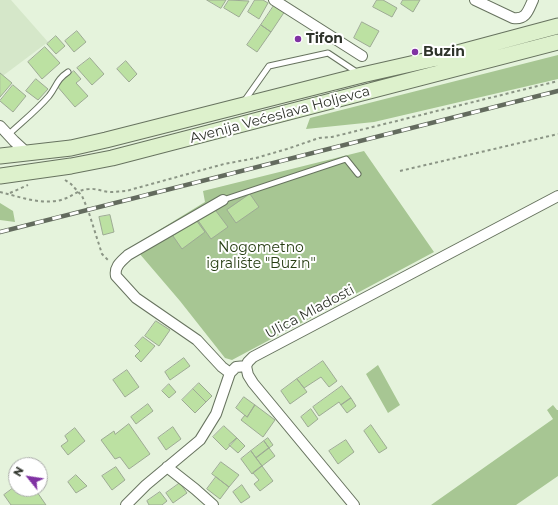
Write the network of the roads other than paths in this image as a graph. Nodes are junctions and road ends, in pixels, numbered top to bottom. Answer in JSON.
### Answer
{"nodes":[{"id":1,"x":274,"y":0,"type":"edge"},
{"id":2,"x":475,"y":0,"type":"edge"},
{"id":3,"x":533,"y":0,"type":"edge"},
{"id":4,"x":558,"y":26,"type":"edge"},
{"id":5,"x":558,"y":42,"type":"edge"},
{"id":6,"x":362,"y":56,"type":"dead end"},
{"id":7,"x":68,"y":72,"type":"dead end"},
{"id":8,"x":362,"y":75,"type":"junction"},
{"id":9,"x":240,"y":107,"type":"junction"},
{"id":10,"x":0,"y":126,"type":"edge"},
{"id":11,"x":8,"y":135,"type":"junction"},
{"id":12,"x":27,"y":153,"type":"junction"},
{"id":13,"x":0,"y":156,"type":"edge"},
{"id":14,"x":358,"y":174,"type":"dead end"},
{"id":15,"x":0,"y":176,"type":"edge"},
{"id":16,"x":558,"y":196,"type":"edge"},
{"id":17,"x":223,"y":200,"type":"joint"},
{"id":18,"x":246,"y":366,"type":"junction"},
{"id":19,"x":230,"y":373,"type":"junction"},
{"id":20,"x":167,"y":467,"type":"junction"},
{"id":21,"x":126,"y":505,"type":"edge"},
{"id":22,"x":213,"y":505,"type":"edge"},
{"id":23,"x":354,"y":505,"type":"edge"}],
"edges":[{"from":1,"to":6,"type":"street"},
{"from":2,"to":3,"type":"street"},
{"from":4,"to":8,"type":"main road","name":"Avenija Većeslava Holjevca"},
{"from":5,"to":15,"type":"main road","name":"Avenija Većeslava Holjevca"},
{"from":7,"to":11,"type":"lane"},
{"from":8,"to":9,"type":"main road","name":"Avenija Većeslava Holjevca"},
{"from":8,"to":9,"type":"lane"},
{"from":9,"to":12,"type":"main road","name":"Avenija Većeslava Holjevca"},
{"from":10,"to":11,"type":"street"},
{"from":11,"to":12,"type":"street"},
{"from":12,"to":13,"type":"main road","name":"Avenija Većeslava Holjevca"},
{"from":14,"to":17,"type":"lane"},
{"from":16,"to":18,"type":"street","name":"Ulica Mladosti"},
{"from":17,"to":19,"type":"street"},
{"from":18,"to":19,"type":"street","name":"Ulica Mladosti"},
{"from":18,"to":23,"type":"street"},
{"from":19,"to":20,"type":"street"},
{"from":20,"to":21,"type":"street"},
{"from":20,"to":22,"type":"street"}]}
